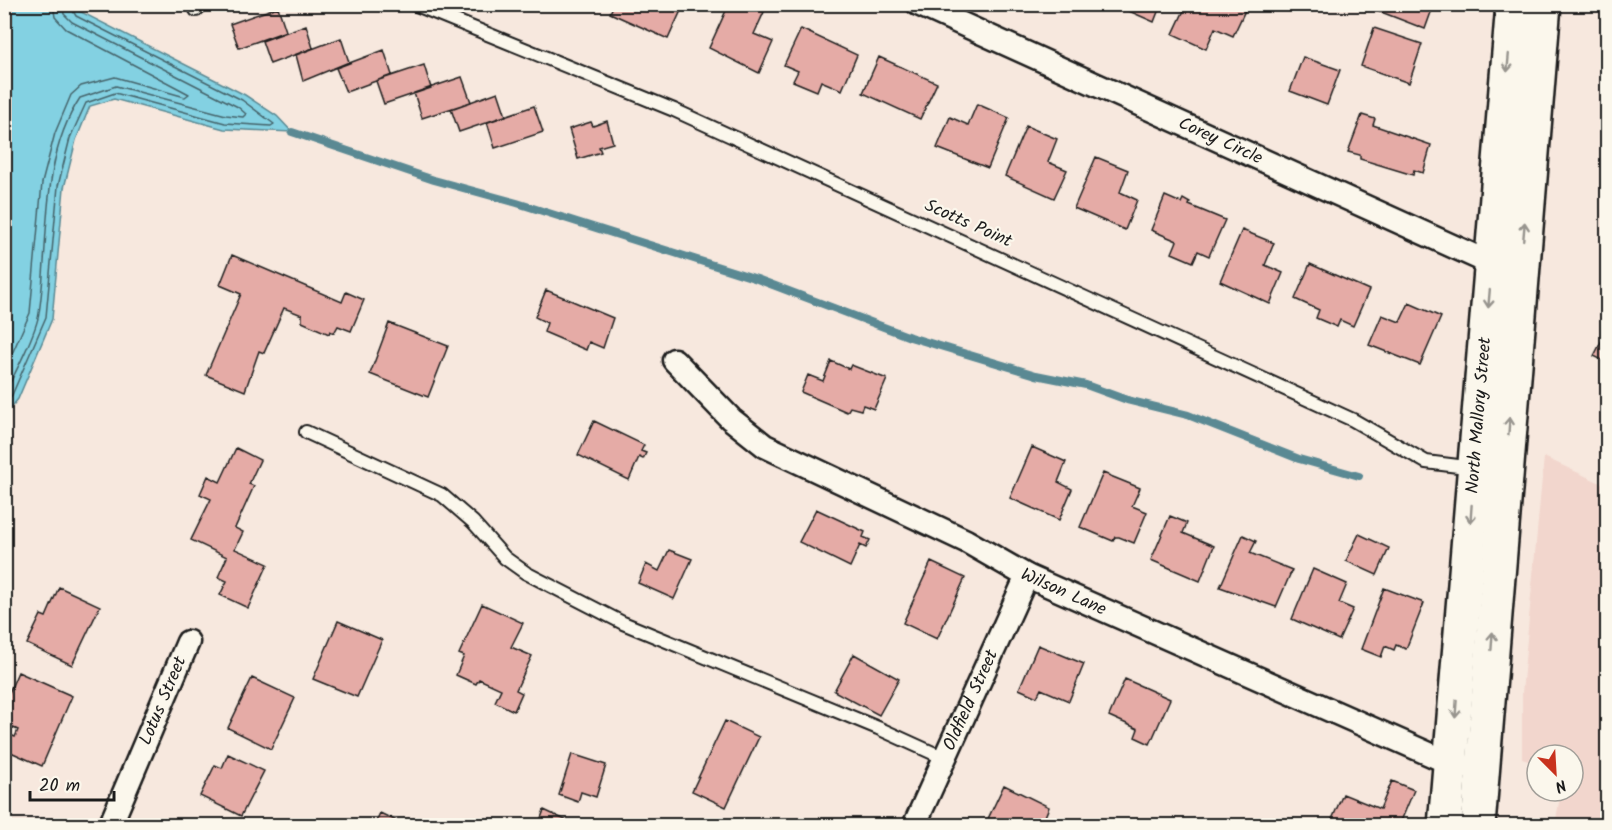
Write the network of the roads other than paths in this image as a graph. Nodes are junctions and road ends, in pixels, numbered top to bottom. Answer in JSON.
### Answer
{"nodes":[{"id":1,"x":414,"y":4,"type":"edge"},
{"id":2,"x":918,"y":4,"type":"edge"},
{"id":3,"x":1513,"y":4,"type":"edge"},
{"id":4,"x":1544,"y":4,"type":"edge"},
{"id":5,"x":1492,"y":263,"type":"junction"},
{"id":6,"x":1520,"y":278,"type":"junction"},
{"id":7,"x":674,"y":360,"type":"dead end"},
{"id":8,"x":306,"y":432,"type":"dead end"},
{"id":9,"x":1490,"y":469,"type":"junction"},
{"id":10,"x":1027,"y":576,"type":"junction"},
{"id":11,"x":188,"y":642,"type":"dead end"},
{"id":12,"x":944,"y":758,"type":"junction"},
{"id":13,"x":1451,"y":763,"type":"junction"},
{"id":14,"x":1481,"y":778,"type":"junction"},
{"id":15,"x":110,"y":825,"type":"edge"},
{"id":16,"x":914,"y":825,"type":"edge"},
{"id":17,"x":1445,"y":825,"type":"edge"},
{"id":18,"x":1478,"y":825,"type":"edge"}],
"edges":[{"from":1,"to":9,"type":"lane","name":"Scotts Point"},
{"from":2,"to":5,"type":"street","name":"Corey Circle"},
{"from":3,"to":5,"type":"main road","name":"North Mallory Street","one_way":true},
{"from":6,"to":4,"type":"main road","name":"North Mallory Street","one_way":true},
{"from":5,"to":6,"type":"street","name":"Corey Circle"},
{"from":5,"to":9,"type":"main road","name":"North Mallory Street","one_way":true},
{"from":9,"to":6,"type":"main road","name":"North Mallory Street","one_way":true},
{"from":7,"to":10,"type":"street","name":"Wilson Lane"},
{"from":8,"to":12,"type":"lane"},
{"from":9,"to":13,"type":"main road","name":"North Mallory Street","one_way":true},
{"from":14,"to":9,"type":"main road","name":"North Mallory Street","one_way":true},
{"from":10,"to":12,"type":"street","name":"Oldfield Street"},
{"from":10,"to":13,"type":"street","name":"Wilson Lane"},
{"from":11,"to":15,"type":"street","name":"Lotus Street"},
{"from":12,"to":16,"type":"street","name":"Oldfield Street"},
{"from":13,"to":14,"type":"street","name":"Wilson Lane"},
{"from":13,"to":17,"type":"main road","name":"North Mallory Street"},
{"from":14,"to":18,"type":"main road","name":"North Mallory Street"}]}
